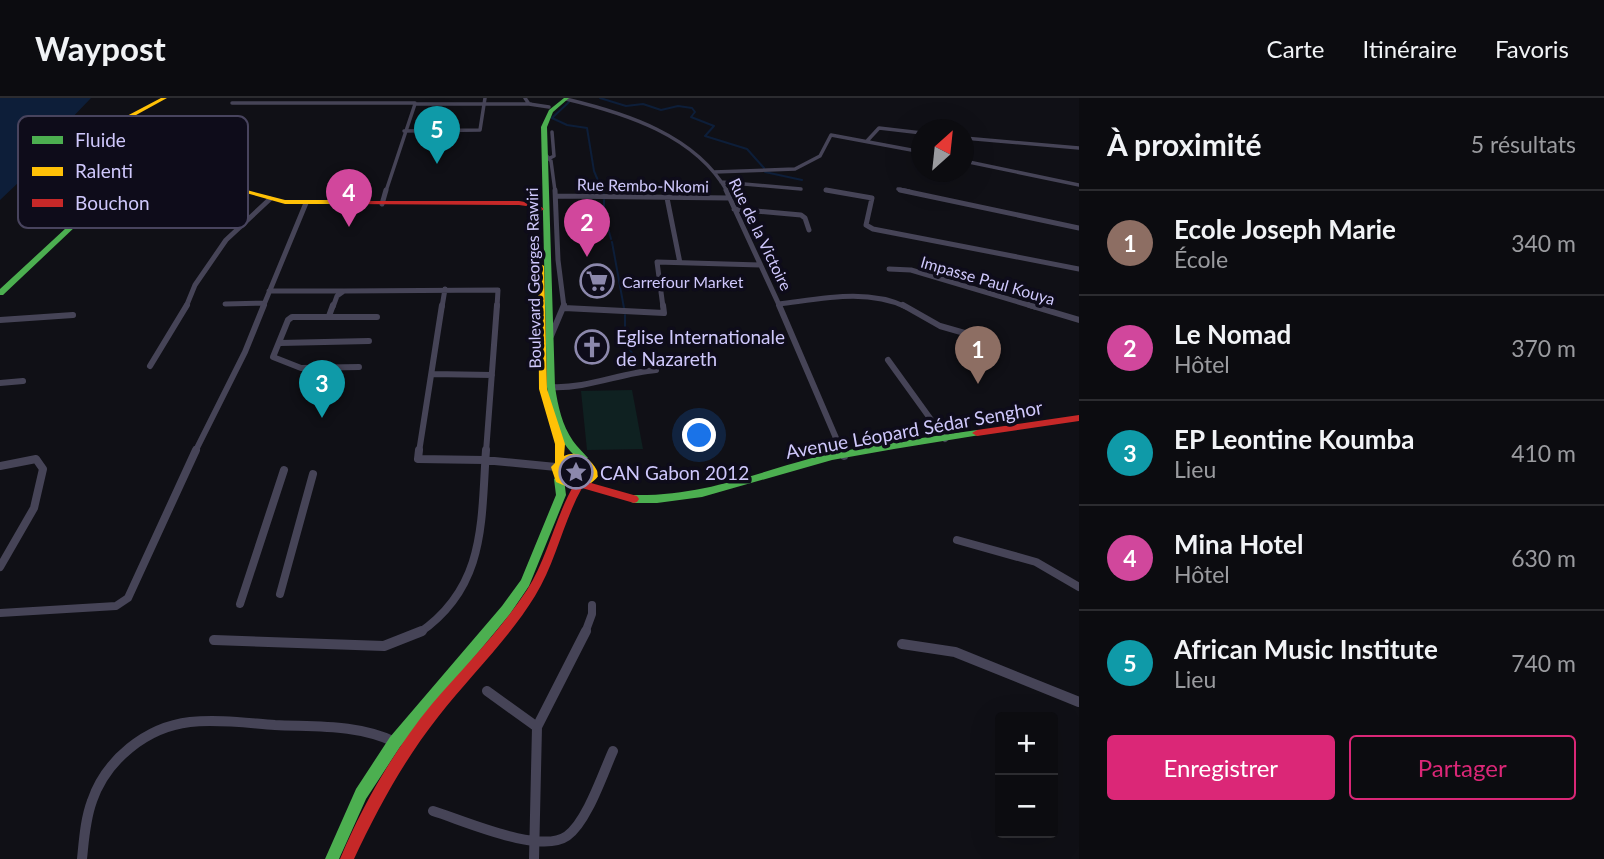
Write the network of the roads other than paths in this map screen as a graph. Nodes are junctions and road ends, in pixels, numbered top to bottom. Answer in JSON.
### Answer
{"nodes":[{"id":1,"x":165,"y":98,"type":"edge"},
{"id":2,"x":525,"y":98,"type":"edge"},
{"id":3,"x":568,"y":99,"type":"edge"},
{"id":4,"x":485,"y":101,"type":"edge"},
{"id":5,"x":416,"y":102,"type":"edge"},
{"id":6,"x":232,"y":103,"type":"dead end"},
{"id":7,"x":531,"y":104,"type":"junction"},
{"id":8,"x":549,"y":107,"type":"junction"},
{"id":9,"x":131,"y":116,"type":"edge"},
{"id":10,"x":404,"y":131,"type":"junction"},
{"id":11,"x":552,"y":132,"type":"dead end"},
{"id":12,"x":911,"y":132,"type":"edge"},
{"id":13,"x":974,"y":139,"type":"edge"},
{"id":14,"x":867,"y":141,"type":"junction"},
{"id":15,"x":1079,"y":148,"type":"edge"},
{"id":16,"x":911,"y":150,"type":"edge"},
{"id":17,"x":547,"y":156,"type":"junction"},
{"id":18,"x":974,"y":163,"type":"edge"},
{"id":19,"x":714,"y":172,"type":"junction"},
{"id":20,"x":721,"y":182,"type":"junction"},
{"id":21,"x":1079,"y":184,"type":"edge"},
{"id":22,"x":801,"y":189,"type":"dead end"},
{"id":23,"x":898,"y":189,"type":"dead end"},
{"id":24,"x":826,"y":190,"type":"dead end"},
{"id":25,"x":248,"y":192,"type":"edge"},
{"id":26,"x":556,"y":196,"type":"junction"},
{"id":27,"x":667,"y":198,"type":"junction"},
{"id":28,"x":730,"y":198,"type":"junction"},
{"id":29,"x":270,"y":199,"type":"junction"},
{"id":30,"x":306,"y":203,"type":"junction"},
{"id":31,"x":382,"y":204,"type":"junction"},
{"id":32,"x":541,"y":204,"type":"junction"},
{"id":33,"x":734,"y":209,"type":"junction"},
{"id":34,"x":248,"y":220,"type":"edge"},
{"id":35,"x":70,"y":228,"type":"edge"},
{"id":36,"x":239,"y":228,"type":"edge"},
{"id":37,"x":1079,"y":228,"type":"edge"},
{"id":38,"x":809,"y":230,"type":"dead end"},
{"id":39,"x":680,"y":263,"type":"junction"},
{"id":40,"x":760,"y":265,"type":"junction"},
{"id":41,"x":889,"y":269,"type":"dead end"},
{"id":42,"x":1079,"y":269,"type":"edge"},
{"id":43,"x":445,"y":289,"type":"junction"},
{"id":44,"x":269,"y":291,"type":"junction"},
{"id":45,"x":344,"y":291,"type":"junction"},
{"id":46,"x":0,"y":293,"type":"edge"},
{"id":47,"x":264,"y":303,"type":"junction"},
{"id":48,"x":225,"y":304,"type":"dead end"},
{"id":49,"x":779,"y":304,"type":"junction"},
{"id":50,"x":564,"y":309,"type":"junction"},
{"id":51,"x":73,"y":316,"type":"dead end"},
{"id":52,"x":329,"y":316,"type":"junction"},
{"id":53,"x":377,"y":317,"type":"dead end"},
{"id":54,"x":0,"y":320,"type":"edge"},
{"id":55,"x":1079,"y":320,"type":"edge"},
{"id":56,"x":968,"y":334,"type":"dead end"},
{"id":57,"x":549,"y":339,"type":"junction"},
{"id":58,"x":369,"y":341,"type":"dead end"},
{"id":59,"x":280,"y":342,"type":"junction"},
{"id":60,"x":888,"y":360,"type":"dead end"},
{"id":61,"x":150,"y":366,"type":"dead end"},
{"id":62,"x":359,"y":367,"type":"dead end"},
{"id":63,"x":656,"y":370,"type":"dead end"},
{"id":64,"x":432,"y":374,"type":"junction"},
{"id":65,"x":492,"y":375,"type":"junction"},
{"id":66,"x":23,"y":382,"type":"dead end"},
{"id":67,"x":0,"y":383,"type":"edge"},
{"id":68,"x":551,"y":387,"type":"junction"},
{"id":69,"x":1079,"y":418,"type":"edge"},
{"id":70,"x":945,"y":439,"type":"junction"},
{"id":71,"x":844,"y":456,"type":"junction"},
{"id":72,"x":583,"y":458,"type":"junction"},
{"id":73,"x":484,"y":460,"type":"junction"},
{"id":74,"x":557,"y":464,"type":"junction"},
{"id":75,"x":0,"y":466,"type":"edge"},
{"id":76,"x":284,"y":470,"type":"dead end"},
{"id":77,"x":594,"y":471,"type":"junction"},
{"id":78,"x":313,"y":474,"type":"dead end"},
{"id":79,"x":559,"y":479,"type":"junction"},
{"id":80,"x":581,"y":485,"type":"junction"},
{"id":81,"x":634,"y":499,"type":"junction"},
{"id":82,"x":957,"y":540,"type":"dead end"},
{"id":83,"x":0,"y":567,"type":"edge"},
{"id":84,"x":1079,"y":587,"type":"edge"},
{"id":85,"x":280,"y":594,"type":"dead end"},
{"id":86,"x":240,"y":604,"type":"dead end"},
{"id":87,"x":592,"y":605,"type":"dead end"},
{"id":88,"x":0,"y":613,"type":"edge"},
{"id":89,"x":214,"y":640,"type":"dead end"},
{"id":90,"x":902,"y":645,"type":"dead end"},
{"id":91,"x":487,"y":691,"type":"dead end"},
{"id":92,"x":1079,"y":702,"type":"edge"},
{"id":93,"x":537,"y":727,"type":"junction"},
{"id":94,"x":395,"y":742,"type":"junction"},
{"id":95,"x":612,"y":751,"type":"dead end"},
{"id":96,"x":433,"y":811,"type":"dead end"},
{"id":97,"x":534,"y":842,"type":"junction"},
{"id":98,"x":82,"y":859,"type":"edge"},
{"id":99,"x":332,"y":859,"type":"edge"},
{"id":100,"x":347,"y":859,"type":"edge"},
{"id":101,"x":534,"y":859,"type":"edge"}],
"edges":[{"from":1,"to":9,"type":"main road"},
{"from":2,"to":7,"type":"street"},
{"from":3,"to":8,"type":"main road"},
{"from":3,"to":17,"type":"main road","name":"Boulevard Georges Rawiri"},
{"from":3,"to":19,"type":"street","name":"Rue de la Victoire"},
{"from":4,"to":5,"type":"street"},
{"from":4,"to":7,"type":"street"},
{"from":4,"to":10,"type":"street"},
{"from":5,"to":6,"type":"street"},
{"from":5,"to":10,"type":"street"},
{"from":7,"to":8,"type":"street"},
{"from":8,"to":32,"type":"main road","name":"Boulevard Georges Rawiri"},
{"from":10,"to":31,"type":"street"},
{"from":11,"to":17,"type":"street"},
{"from":12,"to":14,"type":"street"},
{"from":13,"to":15,"type":"street"},
{"from":14,"to":16,"type":"street"},
{"from":14,"to":19,"type":"street"},
{"from":17,"to":26,"type":"street"},
{"from":17,"to":57,"type":"main road","name":"Boulevard Georges Rawiri"},
{"from":18,"to":21,"type":"street"},
{"from":19,"to":20,"type":"street","name":"Rue de la Victoire"},
{"from":20,"to":22,"type":"street"},
{"from":20,"to":28,"type":"street","name":"Rue de la Victoire"},
{"from":23,"to":37,"type":"street"},
{"from":24,"to":42,"type":"street"},
{"from":25,"to":29,"type":"main road"},
{"from":26,"to":27,"type":"street","name":"Rue Rembo-Nkomi"},
{"from":26,"to":50,"type":"street"},
{"from":27,"to":28,"type":"street","name":"Rue Rembo-Nkomi"},
{"from":27,"to":39,"type":"street"},
{"from":28,"to":33,"type":"street","name":"Rue de la Victoire"},
{"from":29,"to":30,"type":"main road"},
{"from":29,"to":34,"type":"street"},
{"from":30,"to":31,"type":"main road"},
{"from":30,"to":44,"type":"street"},
{"from":31,"to":32,"type":"main road"},
{"from":32,"to":74,"type":"main road","name":"Boulevard Georges Rawiri"},
{"from":33,"to":38,"type":"street"},
{"from":33,"to":40,"type":"street","name":"Rue de la Victoire"},
{"from":35,"to":46,"type":"main road"},
{"from":36,"to":61,"type":"street"},
{"from":39,"to":40,"type":"street"},
{"from":39,"to":50,"type":"street"},
{"from":40,"to":49,"type":"street","name":"Rue de la Victoire"},
{"from":41,"to":55,"type":"street","name":"Impasse Paul Kouya"},
{"from":43,"to":45,"type":"street"},
{"from":43,"to":64,"type":"street"},
{"from":43,"to":65,"type":"street"},
{"from":44,"to":45,"type":"street"},
{"from":44,"to":47,"type":"street"},
{"from":45,"to":52,"type":"street"},
{"from":47,"to":48,"type":"street"},
{"from":47,"to":88,"type":"street"},
{"from":49,"to":56,"type":"street"},
{"from":49,"to":71,"type":"street","name":"Rue de la Victoire"},
{"from":50,"to":57,"type":"street"},
{"from":51,"to":54,"type":"street"},
{"from":52,"to":53,"type":"street"},
{"from":52,"to":59,"type":"street"},
{"from":57,"to":68,"type":"main road","name":"Boulevard Georges Rawiri"},
{"from":58,"to":59,"type":"street"},
{"from":59,"to":62,"type":"street"},
{"from":60,"to":70,"type":"street"},
{"from":63,"to":68,"type":"street"},
{"from":64,"to":65,"type":"street"},
{"from":64,"to":73,"type":"street"},
{"from":65,"to":73,"type":"street"},
{"from":66,"to":67,"type":"street"},
{"from":68,"to":72,"type":"main road","name":"Boulevard Georges Rawiri"},
{"from":69,"to":70,"type":"main road","name":"Avenue Léopard Sédar Senghor"},
{"from":70,"to":71,"type":"main road","name":"Avenue Léopard Sédar Senghor"},
{"from":71,"to":81,"type":"main road","name":"Avenue Léopard Sédar Senghor"},
{"from":72,"to":74,"type":"main road"},
{"from":72,"to":77,"type":"main road"},
{"from":73,"to":74,"type":"street"},
{"from":73,"to":89,"type":"street"},
{"from":74,"to":79,"type":"main road"},
{"from":75,"to":83,"type":"street"},
{"from":76,"to":86,"type":"street"},
{"from":77,"to":80,"type":"main road"},
{"from":77,"to":81,"type":"main road"},
{"from":78,"to":85,"type":"street"},
{"from":79,"to":80,"type":"main road"},
{"from":79,"to":94,"type":"main road"},
{"from":80,"to":81,"type":"main road"},
{"from":80,"to":100,"type":"main road"},
{"from":82,"to":84,"type":"street"},
{"from":87,"to":93,"type":"street"},
{"from":90,"to":92,"type":"street"},
{"from":91,"to":93,"type":"street"},
{"from":93,"to":97,"type":"street"},
{"from":94,"to":98,"type":"street"},
{"from":94,"to":99,"type":"main road"},
{"from":95,"to":97,"type":"street"},
{"from":96,"to":97,"type":"street"},
{"from":97,"to":101,"type":"street"}]}
